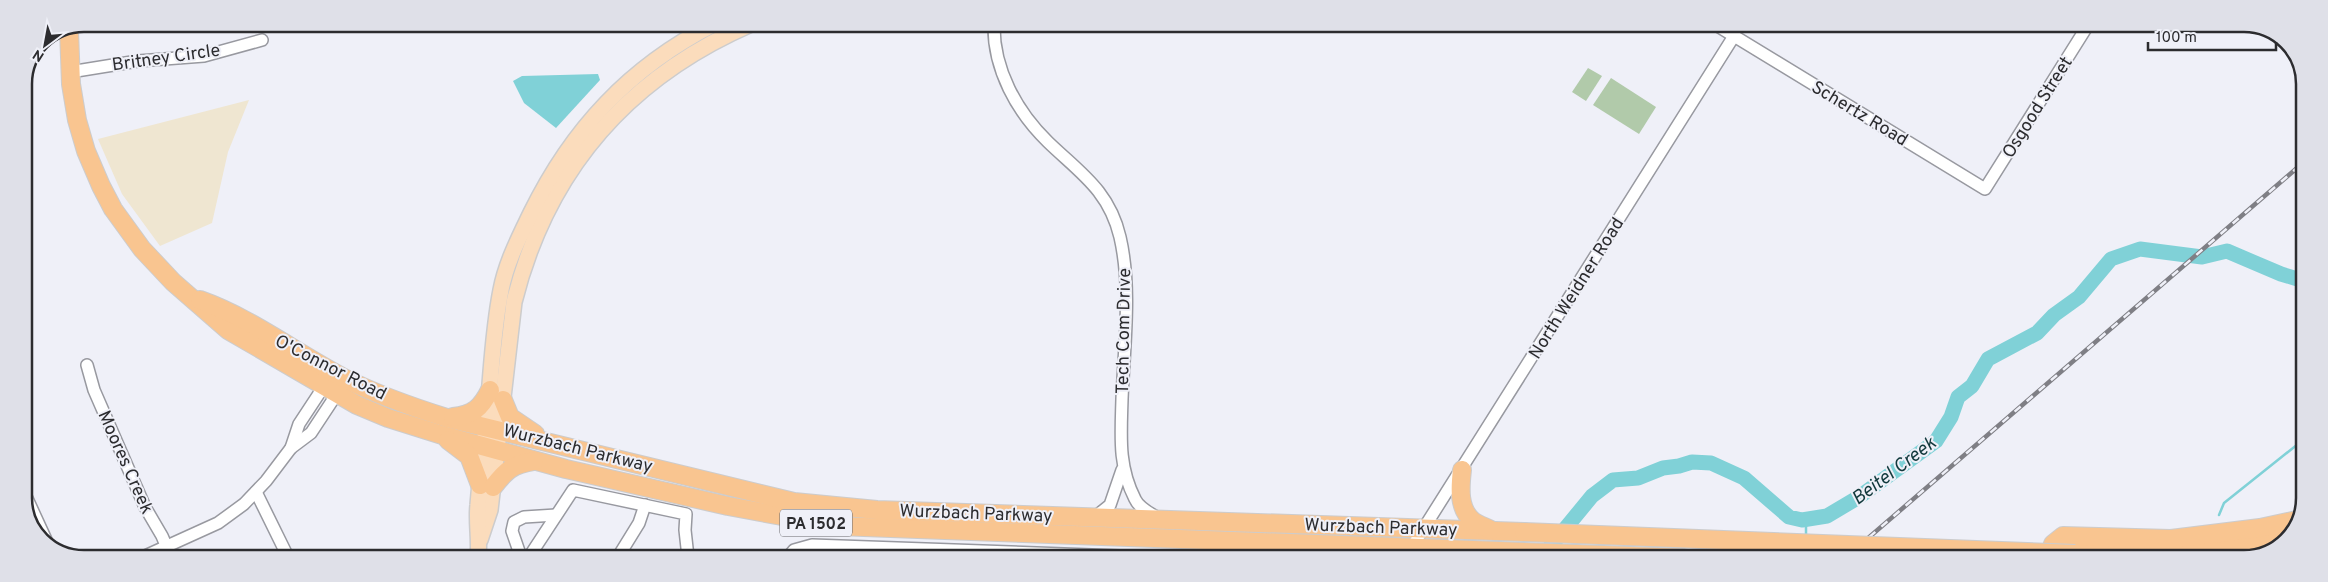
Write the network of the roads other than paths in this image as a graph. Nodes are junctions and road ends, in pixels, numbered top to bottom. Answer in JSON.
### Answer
{"nodes":[{"id":1,"x":699,"y":33,"type":"edge"},
{"id":2,"x":733,"y":33,"type":"edge"},
{"id":3,"x":995,"y":33,"type":"edge"},
{"id":4,"x":1729,"y":33,"type":"edge"},
{"id":5,"x":2083,"y":33,"type":"edge"},
{"id":6,"x":69,"y":34,"type":"edge"},
{"id":7,"x":1734,"y":36,"type":"junction"},
{"id":8,"x":262,"y":40,"type":"dead end"},
{"id":9,"x":70,"y":72,"type":"junction"},
{"id":10,"x":1985,"y":189,"type":"joint"},
{"id":11,"x":545,"y":200,"type":"junction"},
{"id":12,"x":87,"y":365,"type":"dead end"},
{"id":13,"x":335,"y":383,"type":"junction"},
{"id":14,"x":496,"y":395,"type":"junction"},
{"id":15,"x":447,"y":418,"type":"junction"},
{"id":16,"x":493,"y":428,"type":"junction"},
{"id":17,"x":442,"y":435,"type":"junction"},
{"id":18,"x":544,"y":440,"type":"junction"},
{"id":19,"x":491,"y":448,"type":"junction"},
{"id":20,"x":534,"y":461,"type":"junction"},
{"id":21,"x":1122,"y":470,"type":"junction"},
{"id":22,"x":1462,"y":470,"type":"junction"},
{"id":23,"x":487,"y":486,"type":"junction"},
{"id":24,"x":256,"y":492,"type":"junction"},
{"id":25,"x":645,"y":505,"type":"junction"},
{"id":26,"x":556,"y":515,"type":"junction"},
{"id":27,"x":1095,"y":517,"type":"junction"},
{"id":28,"x":1160,"y":520,"type":"junction"},
{"id":29,"x":2290,"y":522,"type":"edge"},
{"id":30,"x":1423,"y":529,"type":"junction"},
{"id":31,"x":1494,"y":531,"type":"junction"},
{"id":32,"x":2268,"y":544,"type":"edge"},
{"id":33,"x":1352,"y":546,"type":"junction"},
{"id":34,"x":167,"y":550,"type":"edge"},
{"id":35,"x":171,"y":550,"type":"edge"},
{"id":36,"x":285,"y":550,"type":"edge"},
{"id":37,"x":479,"y":550,"type":"edge"},
{"id":38,"x":519,"y":550,"type":"edge"},
{"id":39,"x":534,"y":550,"type":"edge"},
{"id":40,"x":622,"y":550,"type":"edge"},
{"id":41,"x":687,"y":550,"type":"edge"},
{"id":42,"x":794,"y":550,"type":"edge"},
{"id":43,"x":860,"y":550,"type":"edge"},
{"id":44,"x":1357,"y":550,"type":"edge"},
{"id":45,"x":1384,"y":550,"type":"edge"},
{"id":46,"x":1410,"y":550,"type":"edge"},
{"id":47,"x":1976,"y":550,"type":"edge"},
{"id":48,"x":2051,"y":550,"type":"edge"},
{"id":49,"x":2227,"y":550,"type":"edge"}],
"edges":[{"from":1,"to":11,"type":"main road"},
{"from":2,"to":11,"type":"main road"},
{"from":3,"to":21,"type":"street","name":"Tech Com Drive"},
{"from":4,"to":7,"type":"street"},
{"from":5,"to":10,"type":"street","name":"Osgood Street"},
{"from":6,"to":9,"type":"highway","name":"O'Connor Road"},
{"from":7,"to":10,"type":"street","name":"Schertz Road"},
{"from":7,"to":22,"type":"street","name":"North Weidner Road"},
{"from":8,"to":9,"type":"street","name":"Britney Circle"},
{"from":9,"to":13,"type":"highway","name":"O'Connor Road"},
{"from":11,"to":14,"type":"main road"},
{"from":12,"to":34,"type":"street","name":"Moores Creek"},
{"from":13,"to":15,"type":"highway","name":"O'Connor Road"},
{"from":13,"to":17,"type":"highway","name":"O'Connor Road"},
{"from":13,"to":24,"type":"street"},
{"from":14,"to":15,"type":"highway"},
{"from":14,"to":16,"type":"main road"},
{"from":14,"to":18,"type":"highway"},
{"from":15,"to":16,"type":"highway","name":"O'Connor Road"},
{"from":16,"to":18,"type":"highway","name":"Wurzbach Parkway","number":"PA 1502"},
{"from":16,"to":19,"type":"main road"},
{"from":17,"to":19,"type":"highway","name":"O'Connor Road"},
{"from":17,"to":23,"type":"highway"},
{"from":18,"to":27,"type":"highway","name":"Wurzbach Parkway","number":"PA 1502"},
{"from":19,"to":20,"type":"highway","name":"Wurzbach Parkway","number":"PA 1502"},
{"from":19,"to":23,"type":"main road"},
{"from":20,"to":23,"type":"highway"},
{"from":20,"to":33,"type":"highway","name":"Wurzbach Parkway","number":"PA 1502"},
{"from":21,"to":27,"type":"street","name":"Tech Com Drive"},
{"from":21,"to":28,"type":"street","name":"Tech Com Drive"},
{"from":22,"to":30,"type":"street","name":"North Weidner Road"},
{"from":22,"to":31,"type":"highway"},
{"from":23,"to":37,"type":"main road"},
{"from":24,"to":35,"type":"street"},
{"from":24,"to":36,"type":"street"},
{"from":25,"to":26,"type":"street"},
{"from":25,"to":40,"type":"street"},
{"from":25,"to":41,"type":"street"},
{"from":26,"to":38,"type":"street"},
{"from":26,"to":39,"type":"street"},
{"from":27,"to":28,"type":"highway","name":"Wurzbach Parkway","number":"PA 1502"},
{"from":28,"to":30,"type":"highway","name":"Wurzbach Parkway","number":"PA 1502"},
{"from":29,"to":48,"type":"highway"},
{"from":30,"to":31,"type":"highway","name":"Wurzbach Parkway","number":"PA 1502"},
{"from":30,"to":46,"type":"street","name":"North Weidner Road"},
{"from":31,"to":47,"type":"highway","name":"Wurzbach Parkway","number":"PA 1502","bridge":true},
{"from":32,"to":49,"type":"highway","name":"Wurzbach Parkway","number":"PA 1502","bridge":true},
{"from":33,"to":44,"type":"highway"},
{"from":33,"to":45,"type":"highway","name":"Wurzbach Parkway","number":"PA 1502"},
{"from":42,"to":43,"type":"street"}]}
